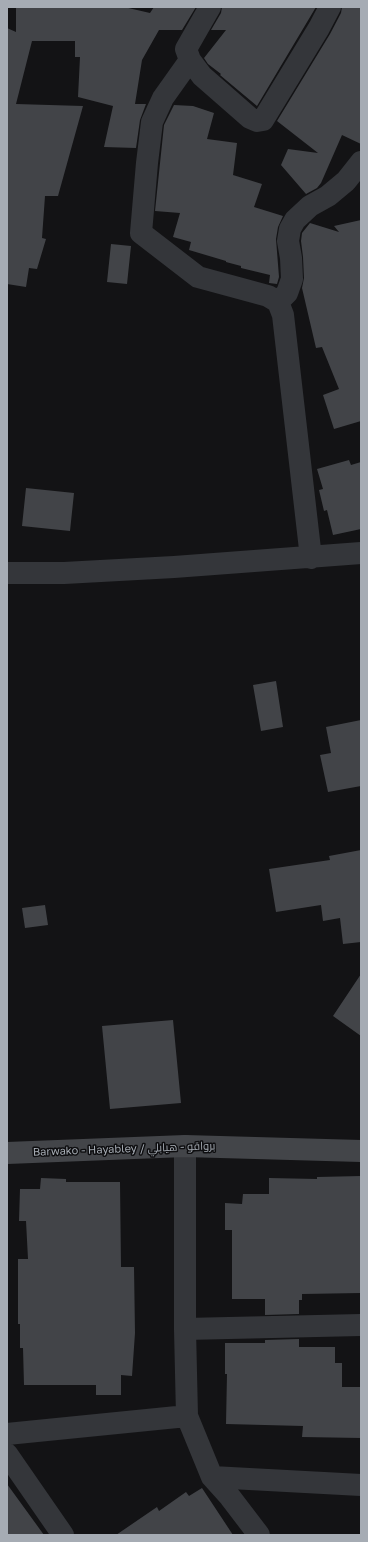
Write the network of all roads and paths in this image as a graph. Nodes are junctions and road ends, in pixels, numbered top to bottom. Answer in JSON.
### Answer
{"nodes":[{"id":1,"x":210,"y":7,"type":"edge"},
{"id":2,"x":330,"y":7,"type":"edge"},
{"id":3,"x":190,"y":60,"type":"junction"},
{"id":4,"x":361,"y":162,"type":"edge"},
{"id":5,"x":278,"y":302,"type":"junction"},
{"id":6,"x":361,"y":553,"type":"edge"},
{"id":7,"x":311,"y":558,"type":"junction"},
{"id":8,"x":7,"y":573,"type":"edge"},
{"id":9,"x":185,"y":1146,"type":"junction"},
{"id":10,"x":361,"y":1151,"type":"edge"},
{"id":11,"x":7,"y":1153,"type":"edge"},
{"id":12,"x":361,"y":1325,"type":"edge"},
{"id":13,"x":185,"y":1329,"type":"junction"},
{"id":14,"x":187,"y":1416,"type":"junction"},
{"id":15,"x":7,"y":1434,"type":"edge"},
{"id":16,"x":7,"y":1454,"type":"edge"},
{"id":17,"x":212,"y":1477,"type":"junction"},
{"id":18,"x":361,"y":1485,"type":"edge"},
{"id":19,"x":63,"y":1535,"type":"edge"},
{"id":20,"x":259,"y":1535,"type":"edge"}],
"edges":[{"from":1,"to":3,"type":"street"},
{"from":2,"to":3,"type":"street"},
{"from":3,"to":5,"type":"street"},
{"from":4,"to":5,"type":"street"},
{"from":5,"to":7,"type":"street"},
{"from":6,"to":7,"type":"street"},
{"from":7,"to":8,"type":"street"},
{"from":9,"to":10,"type":"main road","name":"Barwako - Hayabley / برواقو - هيابلي"},
{"from":9,"to":11,"type":"main road","name":"Barwako - Hayabley / برواقو - هيابلي"},
{"from":9,"to":13,"type":"street"},
{"from":12,"to":13,"type":"street"},
{"from":13,"to":14,"type":"street"},
{"from":14,"to":15,"type":"street"},
{"from":14,"to":17,"type":"street"},
{"from":16,"to":19,"type":"street"},
{"from":17,"to":18,"type":"street"},
{"from":17,"to":20,"type":"street"}]}
